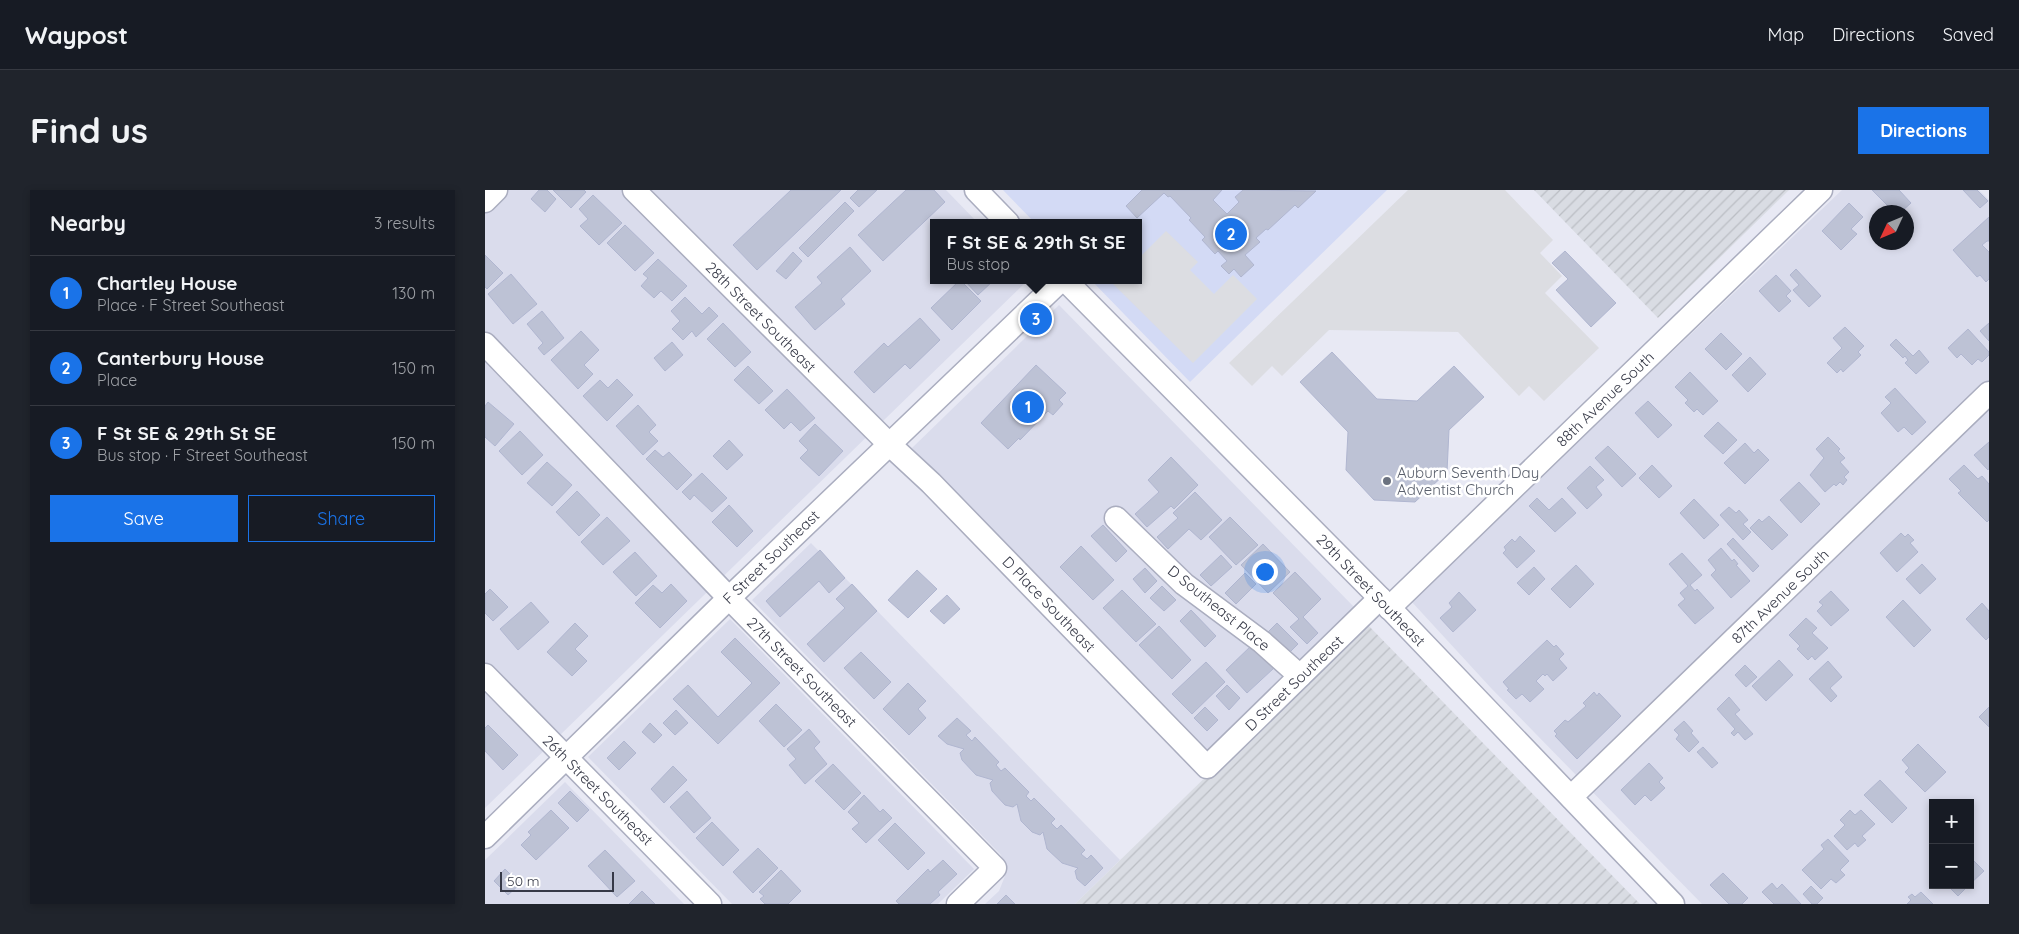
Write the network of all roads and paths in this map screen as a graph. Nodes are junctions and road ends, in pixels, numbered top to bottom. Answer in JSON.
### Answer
{"nodes":[{"id":1,"x":496,"y":190,"type":"edge"},
{"id":2,"x":634,"y":190,"type":"edge"},
{"id":3,"x":976,"y":190,"type":"edge"},
{"id":4,"x":1821,"y":190,"type":"edge"},
{"id":5,"x":485,"y":201,"type":"edge"},
{"id":6,"x":1004,"y":219,"type":"edge"},
{"id":7,"x":1057,"y":284,"type":"edge"},
{"id":8,"x":1069,"y":284,"type":"edge"},
{"id":9,"x":485,"y":344,"type":"edge"},
{"id":10,"x":1989,"y":393,"type":"edge"},
{"id":11,"x":889,"y":444,"type":"junction"},
{"id":12,"x":1117,"y":518,"type":"dead end"},
{"id":13,"x":729,"y":598,"type":"junction"},
{"id":14,"x":1384,"y":603,"type":"junction"},
{"id":15,"x":485,"y":675,"type":"edge"},
{"id":16,"x":1300,"y":676,"type":"junction"},
{"id":17,"x":567,"y":758,"type":"junction"},
{"id":18,"x":1207,"y":767,"type":"joint"},
{"id":19,"x":1571,"y":797,"type":"junction"},
{"id":20,"x":485,"y":837,"type":"edge"},
{"id":21,"x":711,"y":904,"type":"edge"},
{"id":22,"x":958,"y":904,"type":"edge"},
{"id":23,"x":1673,"y":904,"type":"edge"}],
"edges":[{"from":1,"to":5,"type":"street"},
{"from":2,"to":11,"type":"street","name":"28th Street Southeast"},
{"from":3,"to":6,"type":"street"},
{"from":4,"to":14,"type":"street","name":"88th Avenue South"},
{"from":7,"to":11,"type":"street","name":"F Street Southeast"},
{"from":8,"to":14,"type":"street","name":"29th Street Southeast"},
{"from":9,"to":13,"type":"street","name":"27th Street Southeast"},
{"from":10,"to":19,"type":"street","name":"87th Avenue South"},
{"from":11,"to":13,"type":"street","name":"F Street Southeast"},
{"from":11,"to":18,"type":"street","name":"D Place Southeast"},
{"from":12,"to":16,"type":"street","name":"D Southeast Place"},
{"from":13,"to":17,"type":"street","name":"F Street Southeast"},
{"from":13,"to":22,"type":"street","name":"27th Street Southeast"},
{"from":14,"to":16,"type":"street","name":"D Street Southeast"},
{"from":14,"to":19,"type":"street","name":"29th Street Southeast"},
{"from":15,"to":17,"type":"street","name":"26th Street Southeast"},
{"from":16,"to":18,"type":"street","name":"D Street Southeast"},
{"from":17,"to":20,"type":"street","name":"F Street Southeast"},
{"from":17,"to":21,"type":"street","name":"26th Street Southeast"},
{"from":19,"to":23,"type":"street","name":"29th Street Southeast"}]}
